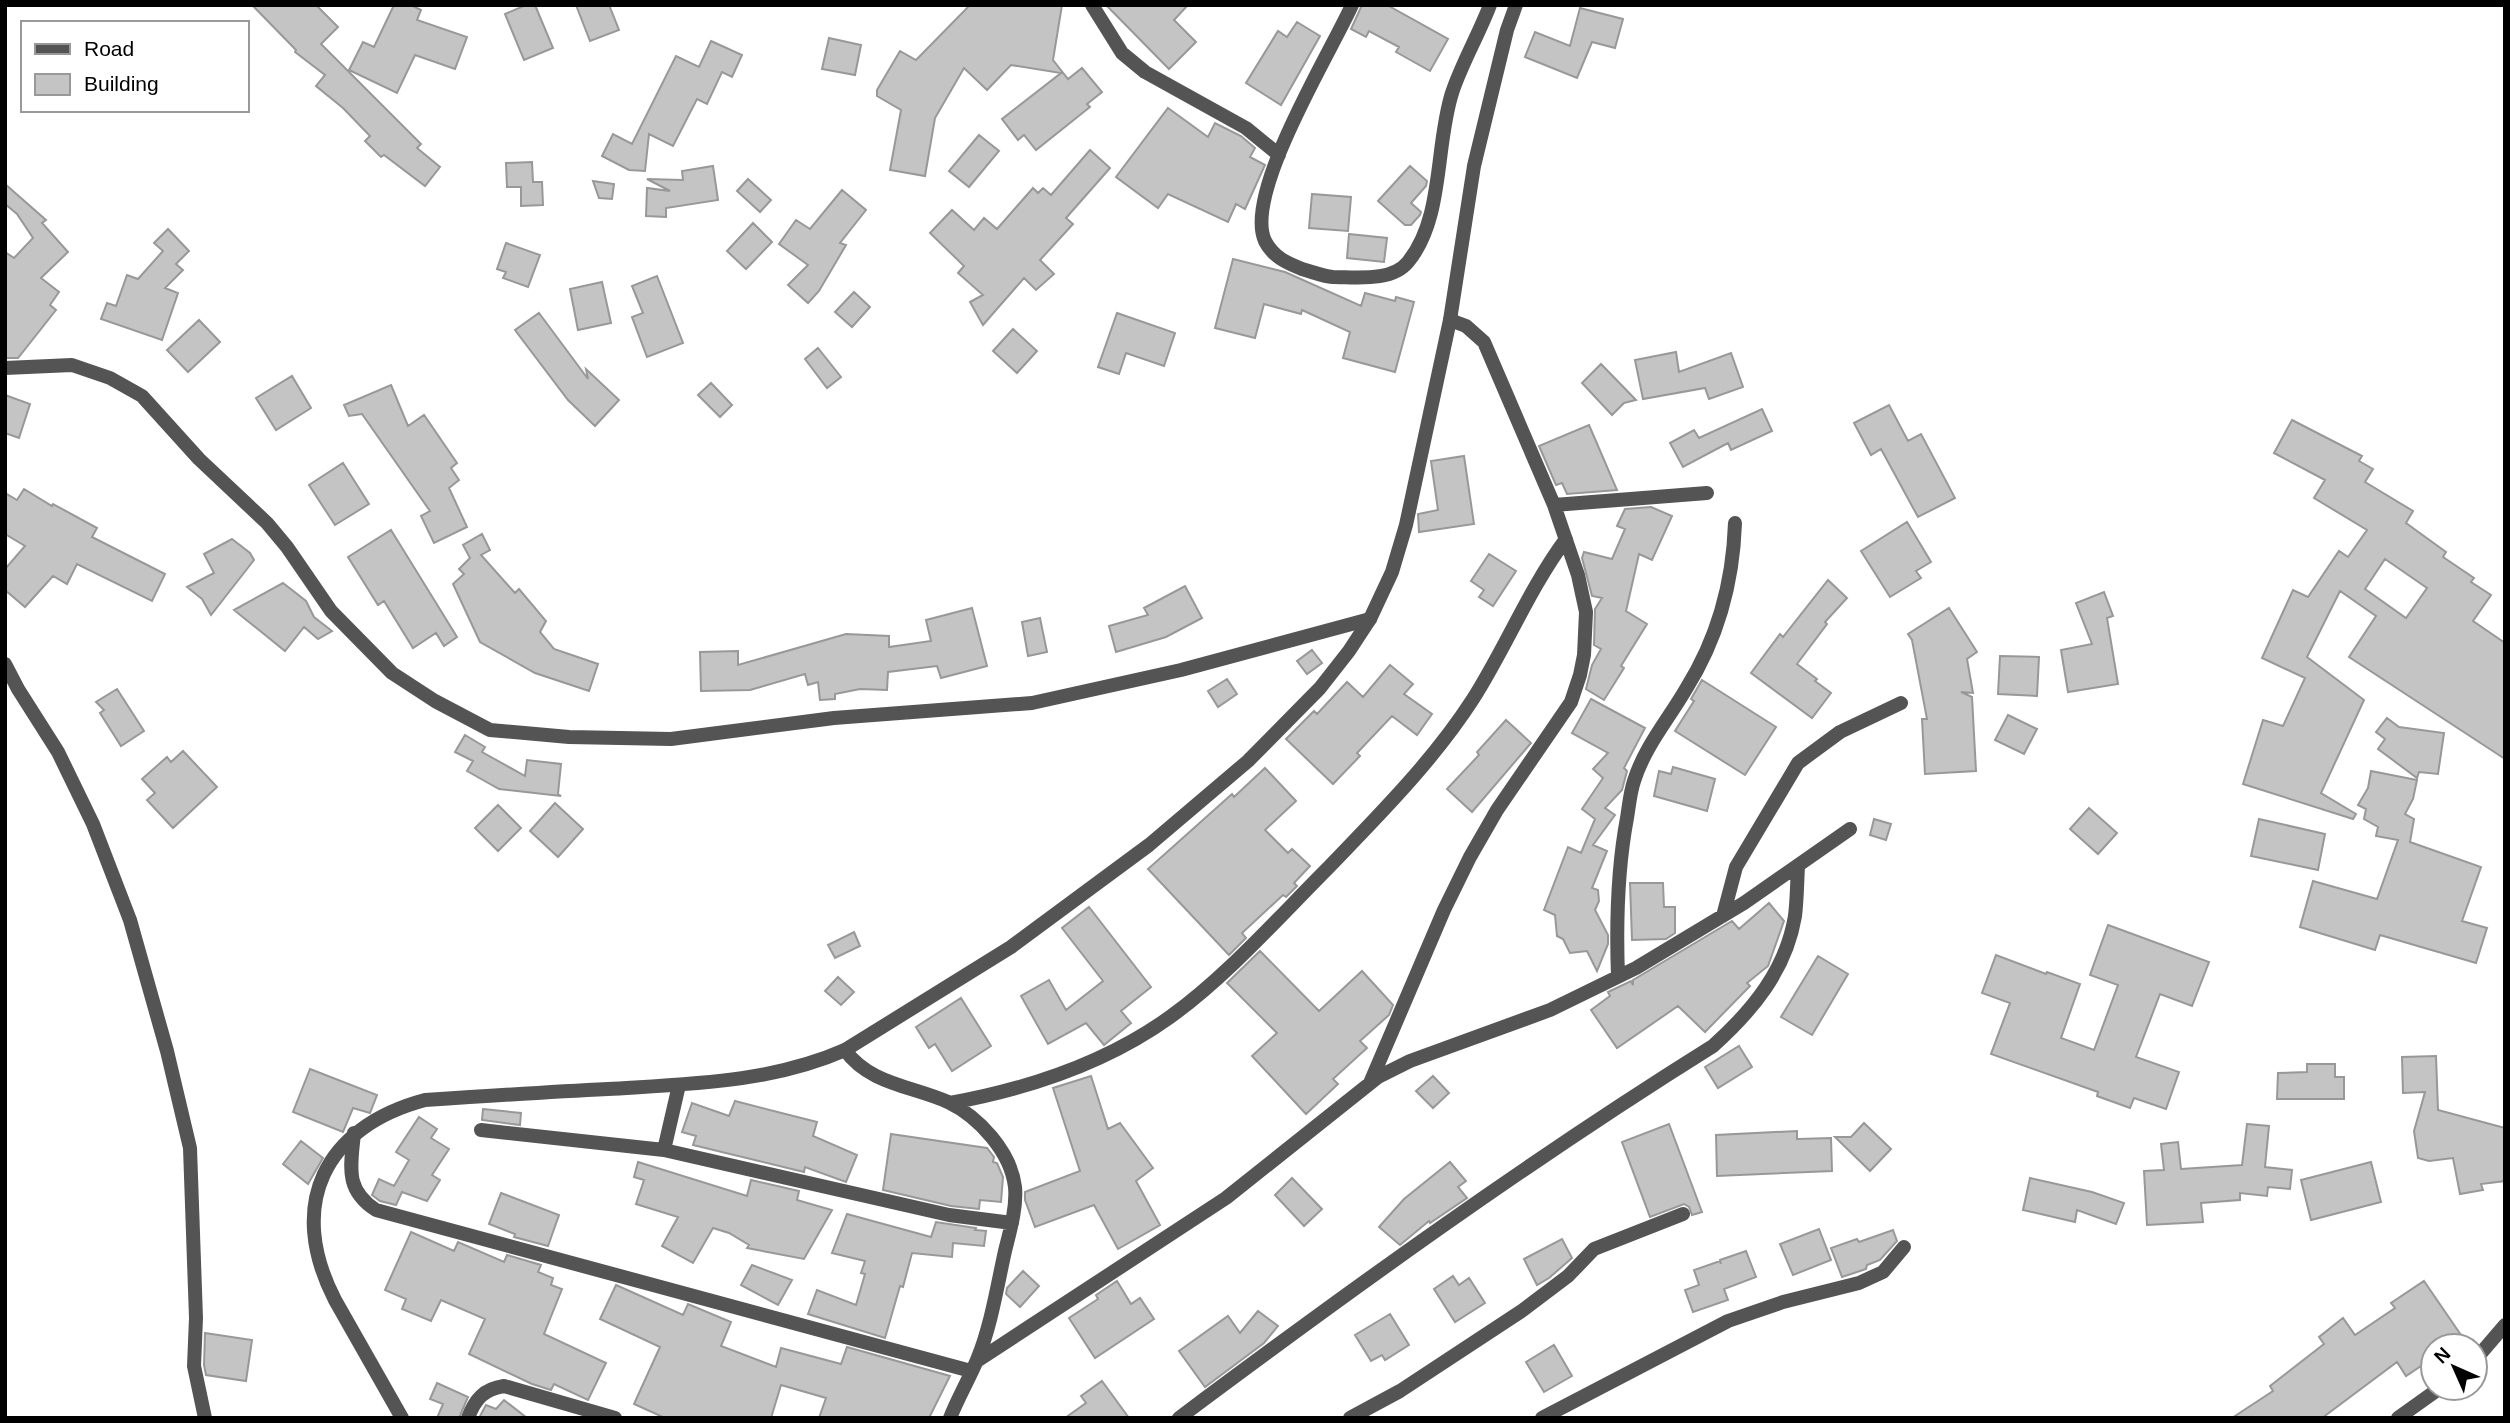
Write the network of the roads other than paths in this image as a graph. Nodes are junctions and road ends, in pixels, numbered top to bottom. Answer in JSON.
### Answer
{"nodes":[{"id":1,"x":1092,"y":5,"type":"edge"},
{"id":2,"x":1352,"y":5,"type":"edge"},
{"id":3,"x":1490,"y":5,"type":"edge"},
{"id":4,"x":1516,"y":5,"type":"edge"},
{"id":5,"x":1279,"y":155,"type":"junction"},
{"id":6,"x":1450,"y":320,"type":"junction"},
{"id":7,"x":5,"y":368,"type":"edge"},
{"id":8,"x":1707,"y":493,"type":"dead end"},
{"id":9,"x":1553,"y":505,"type":"junction"},
{"id":10,"x":1735,"y":523,"type":"dead end"},
{"id":11,"x":1566,"y":539,"type":"junction"},
{"id":12,"x":1370,"y":618,"type":"junction"},
{"id":13,"x":5,"y":664,"type":"edge"},
{"id":14,"x":1901,"y":703,"type":"dead end"},
{"id":15,"x":1850,"y":829,"type":"dead end"},
{"id":16,"x":1798,"y":867,"type":"junction"},
{"id":17,"x":1723,"y":916,"type":"junction"},
{"id":18,"x":1618,"y":976,"type":"junction"},
{"id":19,"x":845,"y":1050,"type":"junction"},
{"id":20,"x":1370,"y":1083,"type":"junction"},
{"id":21,"x":679,"y":1085,"type":"junction"},
{"id":22,"x":950,"y":1103,"type":"junction"},
{"id":23,"x":481,"y":1130,"type":"dead end"},
{"id":24,"x":354,"y":1133,"type":"junction"},
{"id":25,"x":664,"y":1150,"type":"junction"},
{"id":26,"x":1683,"y":1214,"type":"dead end"},
{"id":27,"x":1012,"y":1223,"type":"junction"},
{"id":28,"x":1904,"y":1247,"type":"dead end"},
{"id":29,"x":2505,"y":1325,"type":"edge"},
{"id":30,"x":2489,"y":1344,"type":"edge"},
{"id":31,"x":974,"y":1366,"type":"junction"},
{"id":32,"x":2420,"y":1402,"type":"edge"},
{"id":33,"x":205,"y":1418,"type":"edge"},
{"id":34,"x":402,"y":1418,"type":"edge"},
{"id":35,"x":468,"y":1418,"type":"edge"},
{"id":36,"x":615,"y":1418,"type":"edge"},
{"id":37,"x":950,"y":1418,"type":"edge"},
{"id":38,"x":1179,"y":1418,"type":"edge"},
{"id":39,"x":1350,"y":1418,"type":"edge"},
{"id":40,"x":1542,"y":1418,"type":"edge"},
{"id":41,"x":2398,"y":1418,"type":"edge"}],
"edges":[{"from":1,"to":5,"type":"street"},
{"from":2,"to":5,"type":"street"},
{"from":3,"to":5,"type":"street"},
{"from":4,"to":6,"type":"street"},
{"from":6,"to":9,"type":"street"},
{"from":6,"to":12,"type":"street"},
{"from":7,"to":12,"type":"street"},
{"from":8,"to":9,"type":"street"},
{"from":9,"to":11,"type":"street"},
{"from":10,"to":18,"type":"street"},
{"from":11,"to":20,"type":"street"},
{"from":11,"to":22,"type":"street"},
{"from":12,"to":19,"type":"street"},
{"from":13,"to":33,"type":"street"},
{"from":14,"to":17,"type":"street"},
{"from":15,"to":16,"type":"street"},
{"from":16,"to":17,"type":"street"},
{"from":16,"to":38,"type":"street"},
{"from":17,"to":18,"type":"street"},
{"from":18,"to":20,"type":"street"},
{"from":19,"to":21,"type":"street"},
{"from":19,"to":22,"type":"street"},
{"from":20,"to":31,"type":"street"},
{"from":21,"to":24,"type":"street"},
{"from":21,"to":25,"type":"street"},
{"from":22,"to":27,"type":"street"},
{"from":23,"to":25,"type":"street"},
{"from":24,"to":31,"type":"street"},
{"from":24,"to":34,"type":"street"},
{"from":25,"to":27,"type":"street"},
{"from":26,"to":39,"type":"street"},
{"from":27,"to":31,"type":"street"},
{"from":28,"to":40,"type":"street"},
{"from":29,"to":30,"type":"street"},
{"from":31,"to":37,"type":"street"},
{"from":32,"to":41,"type":"street"},
{"from":35,"to":36,"type":"street"}]}
